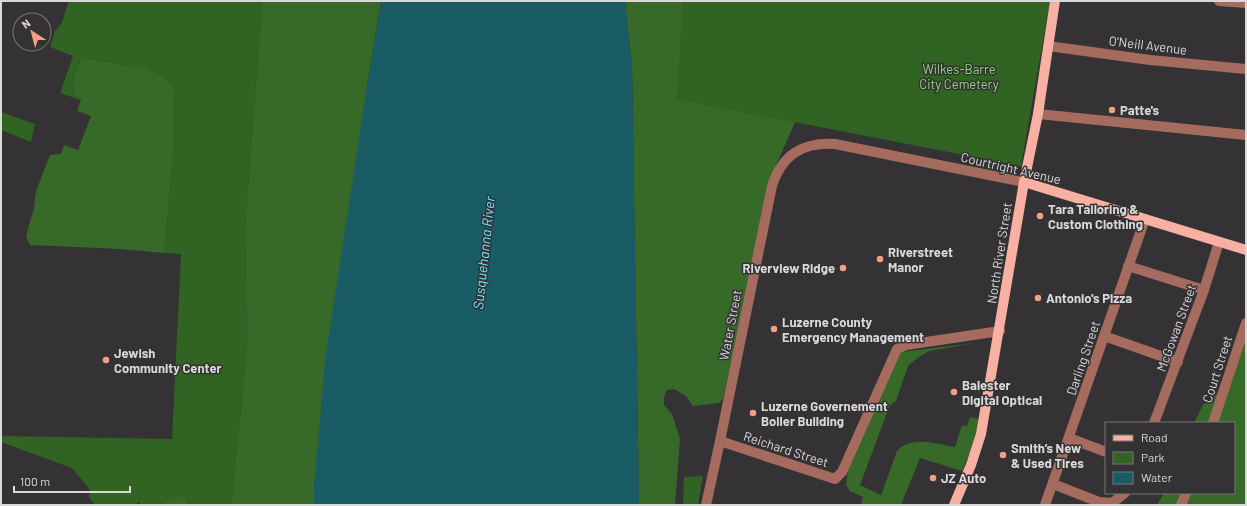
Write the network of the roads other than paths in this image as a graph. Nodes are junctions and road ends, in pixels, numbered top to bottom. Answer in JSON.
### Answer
{"nodes":[{"id":1,"x":1055,"y":1,"type":"edge"},
{"id":2,"x":1219,"y":1,"type":"edge"},
{"id":3,"x":1242,"y":2,"type":"edge"},
{"id":4,"x":1048,"y":46,"type":"junction"},
{"id":5,"x":1246,"y":69,"type":"edge"},
{"id":6,"x":1038,"y":114,"type":"junction"},
{"id":7,"x":1246,"y":135,"type":"edge"},
{"id":8,"x":790,"y":156,"type":"joint"},
{"id":9,"x":1024,"y":182,"type":"junction"},
{"id":10,"x":1145,"y":219,"type":"junction"},
{"id":11,"x":1219,"y":242,"type":"junction"},
{"id":12,"x":1246,"y":250,"type":"edge"},
{"id":13,"x":1128,"y":266,"type":"junction"},
{"id":14,"x":1204,"y":290,"type":"junction"},
{"id":15,"x":1246,"y":323,"type":"edge"},
{"id":16,"x":1000,"y":331,"type":"junction"},
{"id":17,"x":1104,"y":336,"type":"junction"},
{"id":18,"x":1178,"y":362,"type":"junction"},
{"id":19,"x":1154,"y":422,"type":"edge"},
{"id":20,"x":1213,"y":422,"type":"edge"},
{"id":21,"x":1069,"y":438,"type":"junction"},
{"id":22,"x":720,"y":442,"type":"junction"},
{"id":23,"x":1105,"y":452,"type":"edge"},
{"id":24,"x":1053,"y":484,"type":"junction"},
{"id":25,"x":1124,"y":494,"type":"edge"},
{"id":26,"x":1186,"y":494,"type":"edge"},
{"id":27,"x":706,"y":505,"type":"edge"},
{"id":28,"x":954,"y":505,"type":"edge"},
{"id":29,"x":1045,"y":505,"type":"edge"},
{"id":30,"x":1181,"y":505,"type":"edge"}],
"edges":[{"from":1,"to":4,"type":"main road","name":"North River Street"},
{"from":2,"to":3,"type":"street"},
{"from":4,"to":5,"type":"street","name":"O'Neill Avenue"},
{"from":4,"to":6,"type":"main road","name":"North River Street"},
{"from":6,"to":7,"type":"street"},
{"from":6,"to":9,"type":"main road","name":"North River Street"},
{"from":8,"to":9,"type":"street","name":"Courtright Avenue"},
{"from":8,"to":22,"type":"street","name":"Water Street"},
{"from":9,"to":10,"type":"main road","name":"Courtright Avenue"},
{"from":9,"to":16,"type":"main road","name":"North River Street"},
{"from":10,"to":11,"type":"main road","name":"Courtright Avenue"},
{"from":10,"to":13,"type":"street","name":"Darling Street"},
{"from":11,"to":12,"type":"main road","name":"Courtright Avenue"},
{"from":11,"to":14,"type":"street","name":"McGowan Street"},
{"from":13,"to":14,"type":"street"},
{"from":13,"to":17,"type":"street","name":"Darling Street"},
{"from":14,"to":18,"type":"street","name":"McGowan Street"},
{"from":15,"to":20,"type":"street","name":"Court Street"},
{"from":16,"to":22,"type":"street","name":"Reichard Street"},
{"from":16,"to":28,"type":"main road","name":"North River Street"},
{"from":17,"to":18,"type":"street"},
{"from":17,"to":21,"type":"street","name":"Darling Street"},
{"from":18,"to":19,"type":"street","name":"McGowan Street"},
{"from":21,"to":23,"type":"street"},
{"from":21,"to":24,"type":"street","name":"Darling Street"},
{"from":22,"to":27,"type":"street","name":"Water Street"},
{"from":24,"to":25,"type":"street"},
{"from":24,"to":29,"type":"street","name":"Darling Street"},
{"from":26,"to":30,"type":"street"}]}
